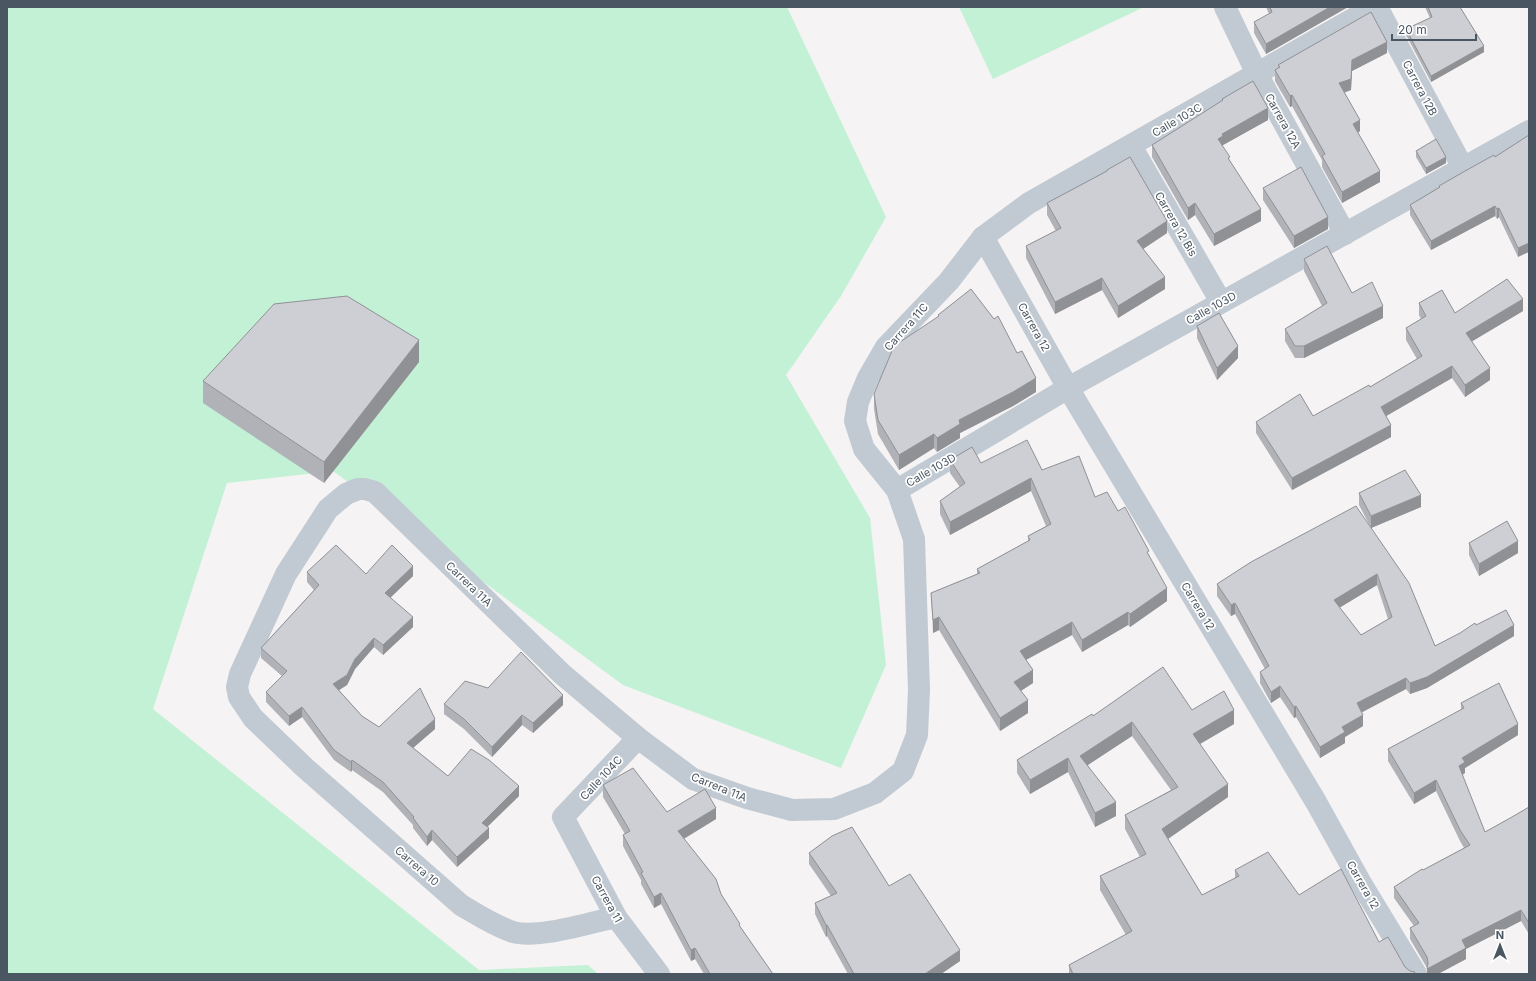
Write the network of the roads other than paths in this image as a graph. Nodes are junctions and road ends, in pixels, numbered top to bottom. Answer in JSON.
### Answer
{"nodes":[{"id":1,"x":1224,"y":7,"type":"edge"},
{"id":2,"x":1375,"y":7,"type":"edge"},
{"id":3,"x":1257,"y":74,"type":"junction"},
{"id":4,"x":1529,"y":132,"type":"edge"},
{"id":5,"x":1131,"y":146,"type":"junction"},
{"id":6,"x":1463,"y":168,"type":"junction"},
{"id":7,"x":1345,"y":234,"type":"junction"},
{"id":8,"x":983,"y":237,"type":"junction"},
{"id":9,"x":1221,"y":302,"type":"junction"},
{"id":10,"x":1068,"y":388,"type":"junction"},
{"id":11,"x":897,"y":490,"type":"junction"},
{"id":12,"x":253,"y":718,"type":"joint"},
{"id":13,"x":638,"y":738,"type":"junction"},
{"id":14,"x":563,"y":817,"type":"joint"},
{"id":15,"x":616,"y":917,"type":"junction"},
{"id":16,"x":659,"y":974,"type":"edge"},
{"id":17,"x":1416,"y":974,"type":"edge"}],
"edges":[{"from":1,"to":3,"type":"street","name":"Carrera 12A"},
{"from":2,"to":3,"type":"street","name":"Calle 103C"},
{"from":2,"to":6,"type":"street","name":"Carrera 12B"},
{"from":3,"to":5,"type":"street","name":"Calle 103C"},
{"from":3,"to":7,"type":"street","name":"Carrera 12A"},
{"from":4,"to":6,"type":"street","name":"Calle 103D"},
{"from":5,"to":8,"type":"street","name":"Calle 103C"},
{"from":5,"to":9,"type":"street","name":"Carrera 12 Bis"},
{"from":6,"to":7,"type":"street","name":"Calle 103D"},
{"from":7,"to":9,"type":"street","name":"Calle 103D"},
{"from":8,"to":10,"type":"street","name":"Carrera 12"},
{"from":8,"to":11,"type":"street","name":"Carrera 11C"},
{"from":9,"to":10,"type":"street","name":"Calle 103D"},
{"from":10,"to":11,"type":"street","name":"Calle 103D"},
{"from":10,"to":17,"type":"street","name":"Carrera 12"},
{"from":11,"to":13,"type":"street","name":"Carrera 11A"},
{"from":12,"to":13,"type":"street","name":"Carrera 11A"},
{"from":12,"to":15,"type":"street","name":"Carrera 10"},
{"from":13,"to":14,"type":"street","name":"Calle 104C"},
{"from":14,"to":15,"type":"street","name":"Carrera 11"},
{"from":15,"to":16,"type":"street","name":"Carrera 11"}]}
